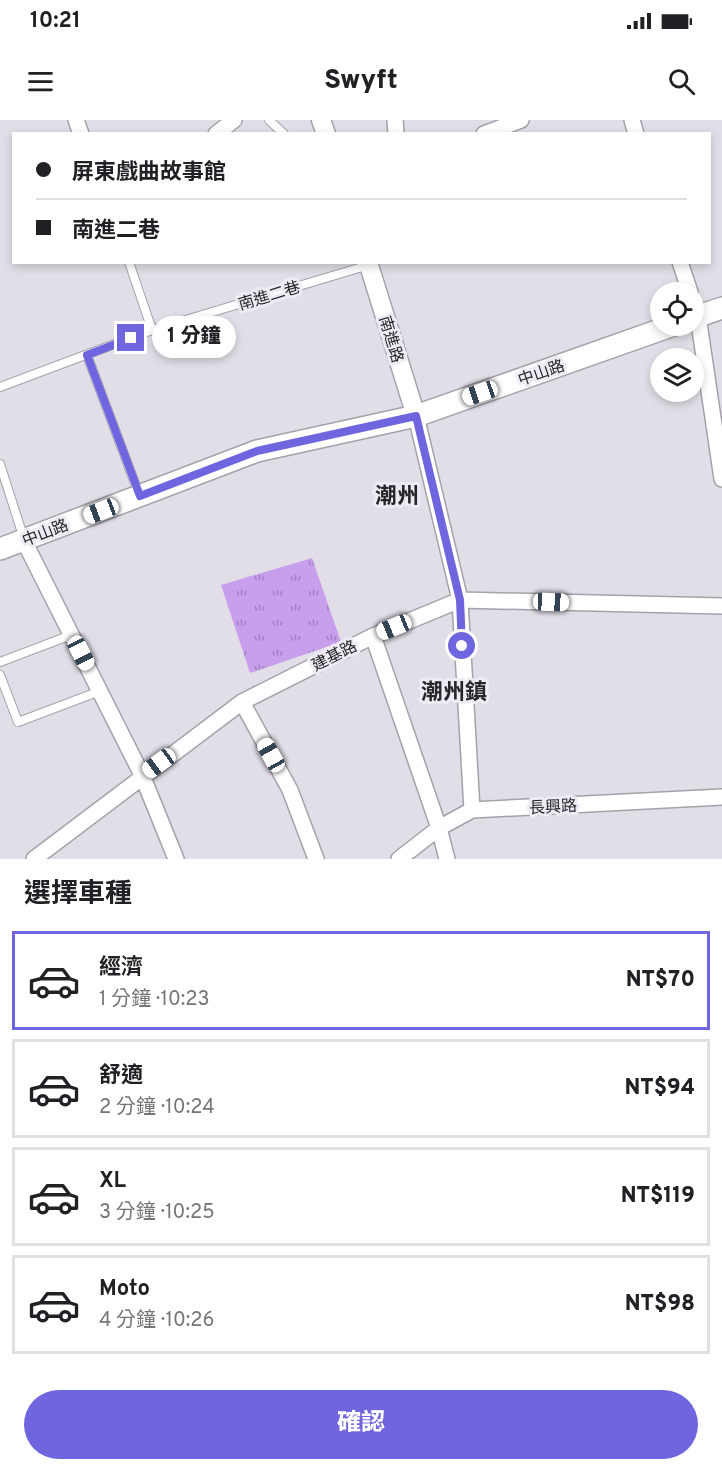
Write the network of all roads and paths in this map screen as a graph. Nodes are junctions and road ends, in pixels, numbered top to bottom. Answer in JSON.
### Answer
{"nodes":[{"id":1,"x":234,"y":120,"type":"edge"},
{"id":2,"x":269,"y":120,"type":"edge"},
{"id":3,"x":521,"y":120,"type":"edge"},
{"id":4,"x":219,"y":132,"type":"edge"},
{"id":5,"x":282,"y":132,"type":"edge"},
{"id":6,"x":489,"y":132,"type":"edge"},
{"id":7,"x":130,"y":264,"type":"edge"},
{"id":8,"x":368,"y":264,"type":"edge"},
{"id":9,"x":681,"y":264,"type":"edge"},
{"id":10,"x":687,"y":282,"type":"edge"},
{"id":11,"x":722,"y":309,"type":"edge"},
{"id":12,"x":704,"y":311,"type":"edge"},
{"id":13,"x":152,"y":330,"type":"junction"},
{"id":14,"x":650,"y":333,"type":"edge"},
{"id":15,"x":699,"y":336,"type":"edge"},
{"id":16,"x":87,"y":355,"type":"junction"},
{"id":17,"x":0,"y":387,"type":"edge"},
{"id":18,"x":416,"y":416,"type":"junction"},
{"id":19,"x":0,"y":464,"type":"edge"},
{"id":20,"x":722,"y":479,"type":"edge"},
{"id":21,"x":140,"y":496,"type":"junction"},
{"id":22,"x":24,"y":541,"type":"junction"},
{"id":23,"x":0,"y":549,"type":"edge"},
{"id":24,"x":460,"y":600,"type":"junction"},
{"id":25,"x":722,"y":606,"type":"edge"},
{"id":26,"x":71,"y":635,"type":"junction"},
{"id":27,"x":373,"y":636,"type":"junction"},
{"id":28,"x":0,"y":662,"type":"edge"},
{"id":29,"x":0,"y":675,"type":"edge"},
{"id":30,"x":100,"y":691,"type":"junction"},
{"id":31,"x":242,"y":702,"type":"junction"},
{"id":32,"x":142,"y":775,"type":"junction"},
{"id":33,"x":722,"y":797,"type":"edge"},
{"id":34,"x":472,"y":810,"type":"junction"},
{"id":35,"x":439,"y":828,"type":"junction"},
{"id":36,"x":33,"y":859,"type":"edge"},
{"id":37,"x":176,"y":859,"type":"edge"},
{"id":38,"x":316,"y":859,"type":"edge"},
{"id":39,"x":399,"y":859,"type":"edge"},
{"id":40,"x":447,"y":859,"type":"edge"}],
"edges":[{"from":1,"to":4,"type":"street"},
{"from":2,"to":5,"type":"lane"},
{"from":3,"to":6,"type":"street"},
{"from":7,"to":13,"type":"lane"},
{"from":8,"to":13,"type":"lane","name":"南進二巷"},
{"from":8,"to":18,"type":"street","name":"南進路"},
{"from":9,"to":10,"type":"street"},
{"from":11,"to":12,"type":"main road"},
{"from":13,"to":16,"type":"lane","name":"南進二巷"},
{"from":14,"to":18,"type":"main road","name":"中山路"},
{"from":15,"to":20,"type":"street"},
{"from":16,"to":17,"type":"lane","name":"南進二巷"},
{"from":16,"to":21,"type":"lane"},
{"from":18,"to":21,"type":"main road","name":"中山路"},
{"from":18,"to":24,"type":"street"},
{"from":19,"to":22,"type":"lane"},
{"from":21,"to":22,"type":"main road","name":"中山路"},
{"from":22,"to":23,"type":"main road","name":"中山路"},
{"from":22,"to":26,"type":"street"},
{"from":24,"to":25,"type":"street","name":"建基路"},
{"from":24,"to":27,"type":"street","name":"建基路"},
{"from":24,"to":34,"type":"street"},
{"from":26,"to":28,"type":"lane"},
{"from":26,"to":30,"type":"street"},
{"from":27,"to":31,"type":"street","name":"建基路"},
{"from":27,"to":35,"type":"street"},
{"from":29,"to":30,"type":"lane"},
{"from":30,"to":32,"type":"street"},
{"from":31,"to":32,"type":"street","name":"建基路"},
{"from":31,"to":38,"type":"street"},
{"from":32,"to":36,"type":"street","name":"建基路"},
{"from":32,"to":37,"type":"street"},
{"from":33,"to":34,"type":"street","name":"長興路"},
{"from":34,"to":35,"type":"street","name":"長興路"},
{"from":35,"to":39,"type":"street","name":"長興路"},
{"from":35,"to":40,"type":"street"}]}
